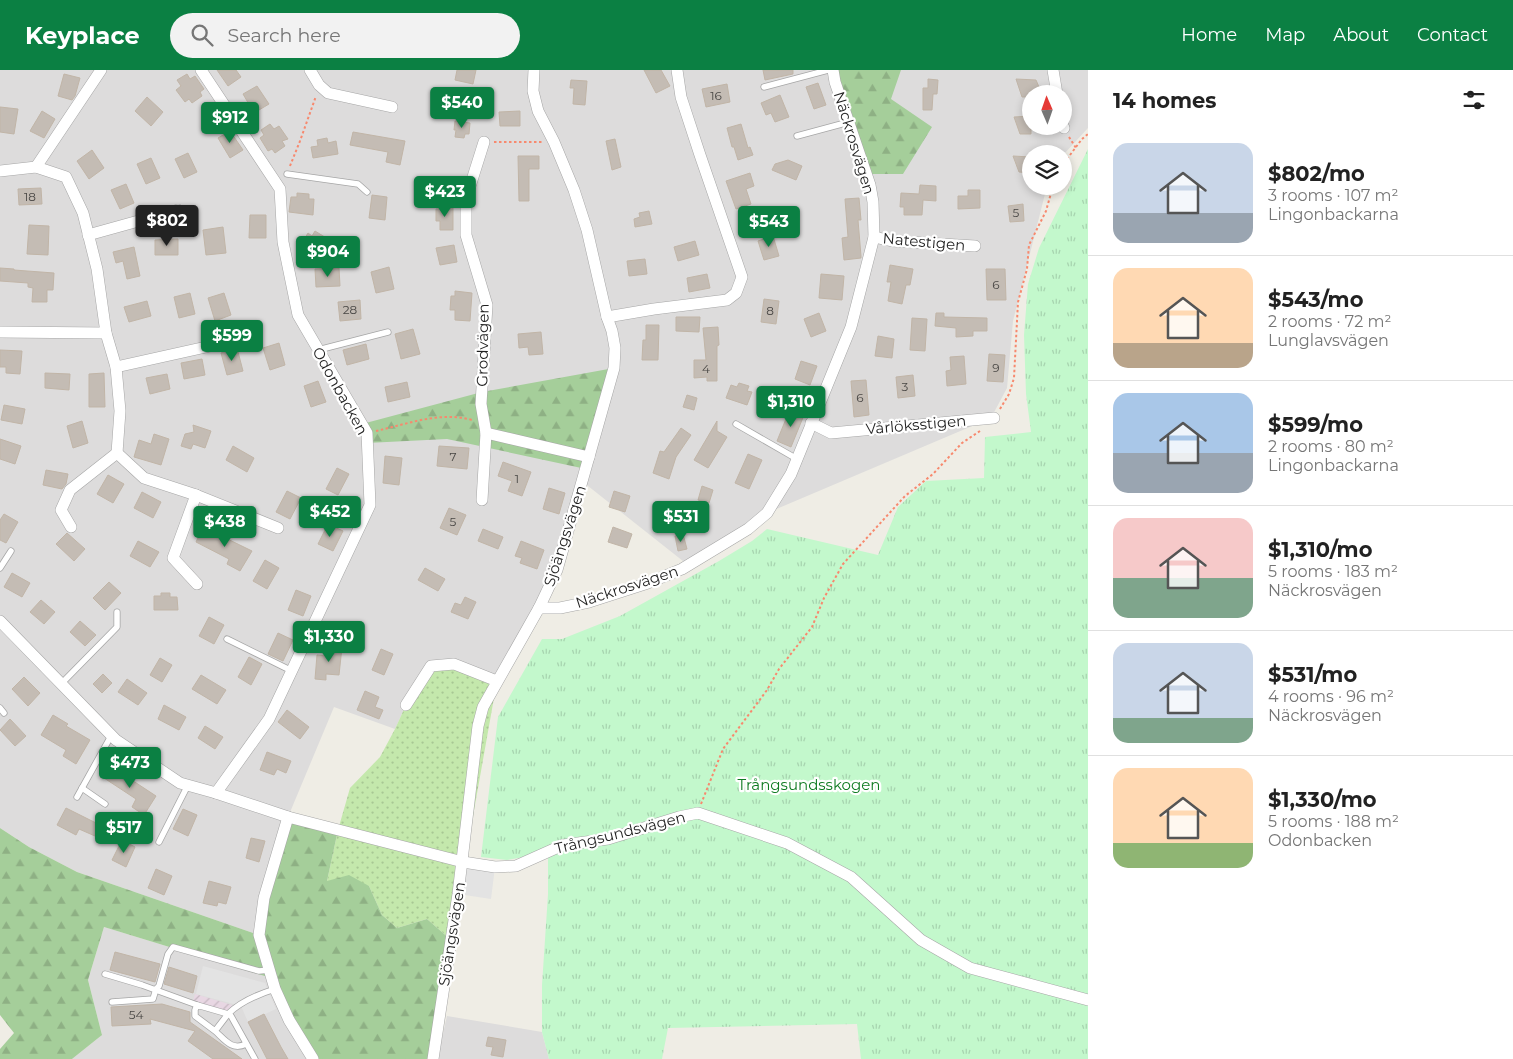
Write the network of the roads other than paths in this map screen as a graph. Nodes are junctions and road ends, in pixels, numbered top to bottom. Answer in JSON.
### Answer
{"nodes":[{"id":1,"x":101,"y":70,"type":"edge"},
{"id":2,"x":201,"y":70,"type":"edge"},
{"id":3,"x":310,"y":70,"type":"edge"},
{"id":4,"x":534,"y":70,"type":"edge"},
{"id":5,"x":678,"y":70,"type":"edge"},
{"id":6,"x":828,"y":70,"type":"edge"},
{"id":7,"x":833,"y":70,"type":"edge"},
{"id":8,"x":1053,"y":70,"type":"edge"},
{"id":9,"x":1056,"y":85,"type":"edge"},
{"id":10,"x":764,"y":87,"type":"dead end"},
{"id":11,"x":392,"y":107,"type":"dead end"},
{"id":12,"x":849,"y":122,"type":"junction"},
{"id":13,"x":797,"y":136,"type":"dead end"},
{"id":14,"x":484,"y":142,"type":"road end"},
{"id":15,"x":36,"y":167,"type":"junction"},
{"id":16,"x":0,"y":171,"type":"edge"},
{"id":17,"x":287,"y":174,"type":"road end"},
{"id":18,"x":367,"y":192,"type":"dead end"},
{"id":19,"x":178,"y":210,"type":"dead end"},
{"id":20,"x":88,"y":235,"type":"junction"},
{"id":21,"x":874,"y":237,"type":"junction"},
{"id":22,"x":975,"y":246,"type":"dead end"},
{"id":23,"x":607,"y":316,"type":"junction"},
{"id":24,"x":0,"y":332,"type":"edge"},
{"id":25,"x":388,"y":332,"type":"dead end"},
{"id":26,"x":106,"y":333,"type":"junction"},
{"id":27,"x":215,"y":345,"type":"dead end"},
{"id":28,"x":318,"y":350,"type":"junction"},
{"id":29,"x":116,"y":367,"type":"junction"},
{"id":30,"x":994,"y":418,"type":"road end"},
{"id":31,"x":811,"y":423,"type":"junction"},
{"id":32,"x":736,"y":424,"type":"dead end"},
{"id":33,"x":485,"y":428,"type":"junction"},
{"id":34,"x":117,"y":453,"type":"junction"},
{"id":35,"x":589,"y":457,"type":"junction"},
{"id":36,"x":797,"y":459,"type":"junction"},
{"id":37,"x":196,"y":495,"type":"junction"},
{"id":38,"x":482,"y":500,"type":"dead end"},
{"id":39,"x":71,"y":527,"type":"dead end"},
{"id":40,"x":278,"y":528,"type":"dead end"},
{"id":41,"x":11,"y":551,"type":"dead end"},
{"id":42,"x":0,"y":568,"type":"edge"},
{"id":43,"x":197,"y":584,"type":"dead end"},
{"id":44,"x":539,"y":608,"type":"junction"},
{"id":45,"x":117,"y":612,"type":"dead end"},
{"id":46,"x":0,"y":622,"type":"edge"},
{"id":47,"x":227,"y":639,"type":"dead end"},
{"id":48,"x":292,"y":672,"type":"junction"},
{"id":49,"x":497,"y":681,"type":"junction"},
{"id":50,"x":61,"y":684,"type":"junction"},
{"id":51,"x":406,"y":705,"type":"dead end"},
{"id":52,"x":111,"y":736,"type":"junction"},
{"id":53,"x":188,"y":785,"type":"junction"},
{"id":54,"x":82,"y":788,"type":"junction"},
{"id":55,"x":216,"y":793,"type":"junction"},
{"id":56,"x":77,"y":796,"type":"dead end"},
{"id":57,"x":105,"y":804,"type":"dead end"},
{"id":58,"x":288,"y":817,"type":"junction"},
{"id":59,"x":159,"y":842,"type":"dead end"},
{"id":60,"x":463,"y":862,"type":"junction"},
{"id":61,"x":269,"y":970,"type":"junction"},
{"id":62,"x":105,"y":974,"type":"dead end"},
{"id":63,"x":156,"y":989,"type":"junction"},
{"id":64,"x":275,"y":989,"type":"junction"},
{"id":65,"x":1088,"y":1000,"type":"edge"},
{"id":66,"x":112,"y":1002,"type":"dead end"},
{"id":67,"x":197,"y":1005,"type":"junction"},
{"id":68,"x":228,"y":1014,"type":"junction"},
{"id":69,"x":215,"y":1031,"type":"junction"},
{"id":70,"x":246,"y":1044,"type":"junction"},
{"id":71,"x":255,"y":1059,"type":"edge"},
{"id":72,"x":313,"y":1059,"type":"edge"},
{"id":73,"x":433,"y":1059,"type":"edge"}],
"edges":[{"from":1,"to":15,"type":"street"},
{"from":2,"to":28,"type":"street","name":"Odonbacken"},
{"from":3,"to":11,"type":"street"},
{"from":4,"to":23,"type":"street","name":"Sjöängsvägen"},
{"from":5,"to":23,"type":"street"},
{"from":6,"to":10,"type":"lane"},
{"from":7,"to":12,"type":"street","name":"Näckrosvägen"},
{"from":8,"to":9,"type":"street"},
{"from":12,"to":13,"type":"lane"},
{"from":12,"to":21,"type":"street","name":"Näckrosvägen"},
{"from":14,"to":33,"type":"street","name":"Grodvägen"},
{"from":15,"to":16,"type":"street"},
{"from":15,"to":20,"type":"street"},
{"from":17,"to":18,"type":"lane"},
{"from":19,"to":20,"type":"street"},
{"from":20,"to":26,"type":"street"},
{"from":21,"to":22,"type":"street","name":"Natestigen"},
{"from":21,"to":31,"type":"street","name":"Näckrosvägen"},
{"from":23,"to":35,"type":"street","name":"Sjöängsvägen"},
{"from":24,"to":26,"type":"street"},
{"from":25,"to":28,"type":"lane"},
{"from":26,"to":29,"type":"street"},
{"from":27,"to":29,"type":"street"},
{"from":28,"to":48,"type":"street","name":"Odonbacken"},
{"from":29,"to":34,"type":"street"},
{"from":30,"to":31,"type":"street","name":"Vårlöksstigen"},
{"from":31,"to":36,"type":"street","name":"Näckrosvägen"},
{"from":32,"to":36,"type":"lane"},
{"from":33,"to":35,"type":"street"},
{"from":33,"to":38,"type":"street","name":"Grodvägen"},
{"from":34,"to":37,"type":"street"},
{"from":34,"to":39,"type":"street"},
{"from":35,"to":44,"type":"street","name":"Sjöängsvägen"},
{"from":36,"to":44,"type":"street","name":"Näckrosvägen"},
{"from":37,"to":40,"type":"street"},
{"from":37,"to":43,"type":"street"},
{"from":41,"to":42,"type":"lane"},
{"from":44,"to":49,"type":"street","name":"Sjöängsvägen"},
{"from":45,"to":50,"type":"lane"},
{"from":46,"to":50,"type":"street","name":"Trångsundsvägen"},
{"from":47,"to":48,"type":"lane"},
{"from":48,"to":55,"type":"street","name":"Odonbacken"},
{"from":49,"to":51,"type":"street"},
{"from":49,"to":60,"type":"street","name":"Sjöängsvägen"},
{"from":50,"to":52,"type":"street","name":"Trångsundsvägen"},
{"from":52,"to":53,"type":"street","name":"Trångsundsvägen"},
{"from":52,"to":54,"type":"lane"},
{"from":53,"to":55,"type":"street","name":"Trångsundsvägen"},
{"from":53,"to":59,"type":"lane"},
{"from":54,"to":56,"type":"lane"},
{"from":54,"to":57,"type":"lane"},
{"from":55,"to":58,"type":"street","name":"Trångsundsvägen"},
{"from":58,"to":60,"type":"street","name":"Trångsundsvägen"},
{"from":58,"to":61,"type":"street"},
{"from":60,"to":65,"type":"street","name":"Trångsundsvägen"},
{"from":60,"to":73,"type":"street","name":"Sjöängsvägen"},
{"from":61,"to":63,"type":"lane"},
{"from":61,"to":64,"type":"street"},
{"from":62,"to":63,"type":"lane"},
{"from":63,"to":66,"type":"lane"},
{"from":63,"to":67,"type":"lane"},
{"from":64,"to":68,"type":"lane"},
{"from":64,"to":72,"type":"street"},
{"from":67,"to":68,"type":"lane"},
{"from":67,"to":69,"type":"lane"},
{"from":68,"to":69,"type":"lane"},
{"from":68,"to":70,"type":"lane"},
{"from":69,"to":70,"type":"lane"},
{"from":70,"to":71,"type":"lane"}]}
